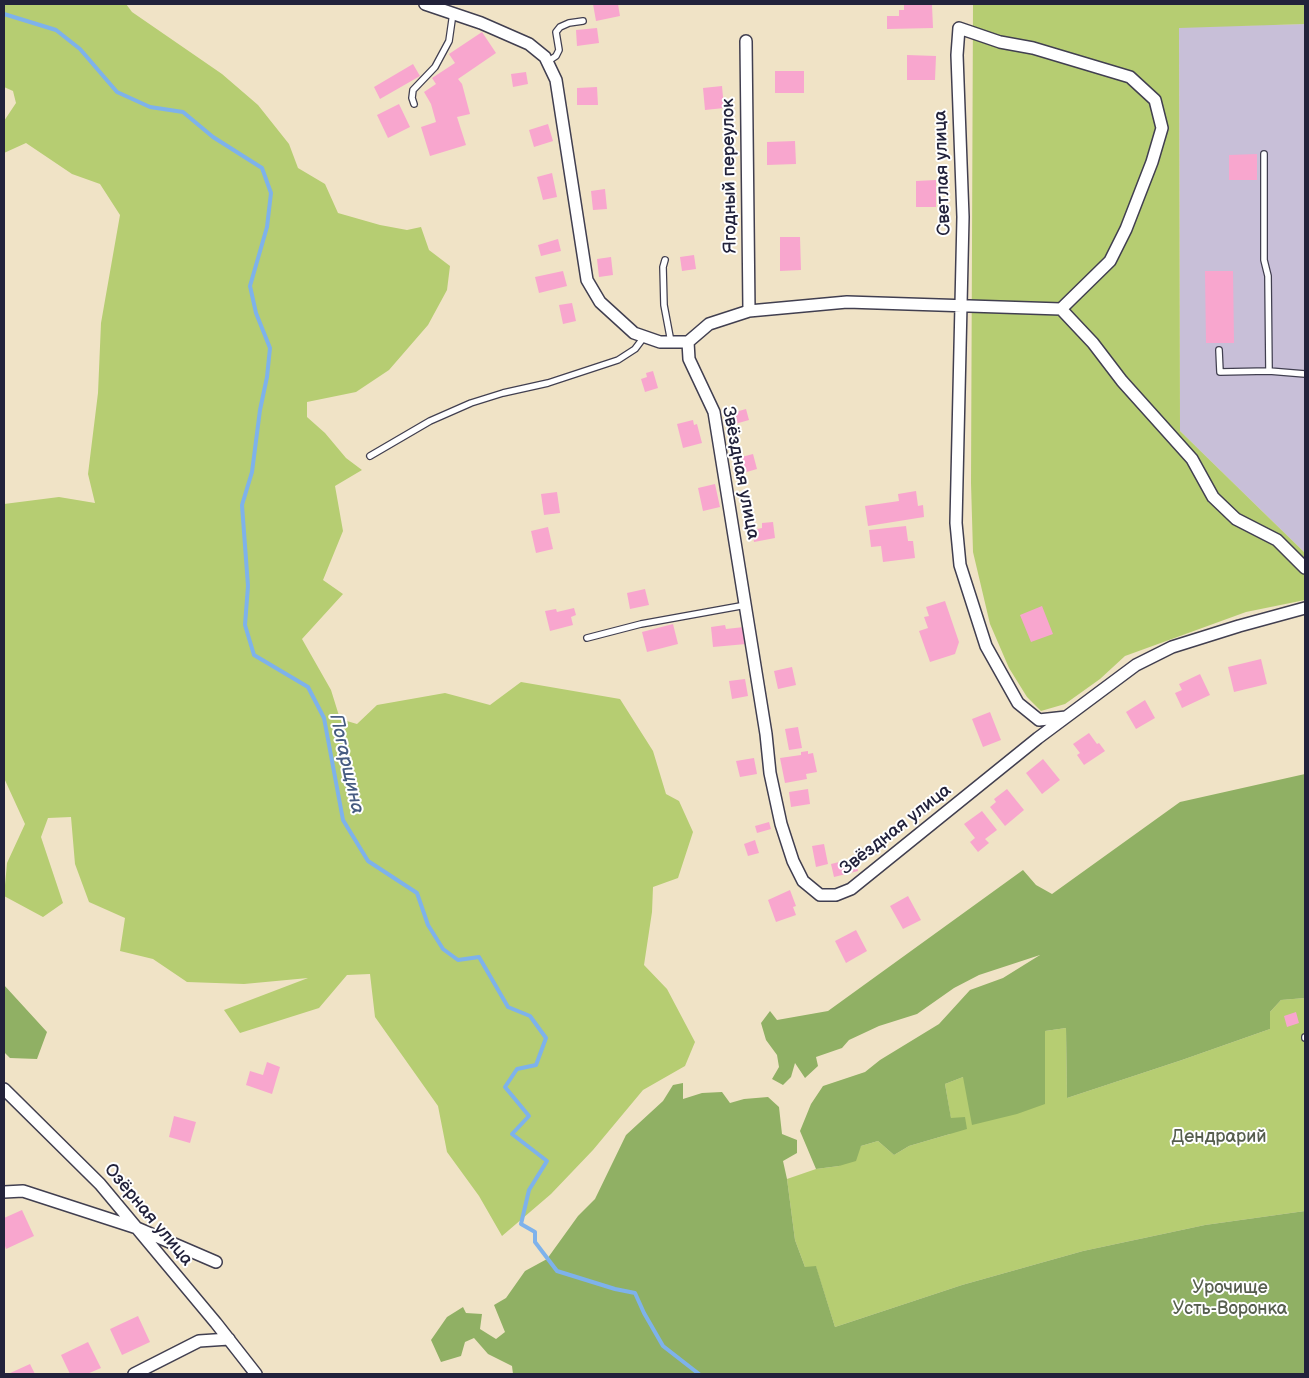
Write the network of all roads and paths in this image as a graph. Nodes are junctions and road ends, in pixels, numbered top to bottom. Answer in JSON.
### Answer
{"nodes":[{"id":1,"x":425,"y":4,"type":"edge"},
{"id":2,"x":453,"y":14,"type":"junction"},
{"id":3,"x":583,"y":22,"type":"dead end"},
{"id":4,"x":746,"y":41,"type":"dead end"},
{"id":5,"x":547,"y":62,"type":"junction"},
{"id":6,"x":414,"y":104,"type":"dead end"},
{"id":7,"x":1264,"y":154,"type":"dead end"},
{"id":8,"x":665,"y":260,"type":"dead end"},
{"id":9,"x":961,"y":306,"type":"junction"},
{"id":10,"x":1061,"y":309,"type":"junction"},
{"id":11,"x":750,"y":311,"type":"junction"},
{"id":12,"x":644,"y":336,"type":"junction"},
{"id":13,"x":671,"y":342,"type":"junction"},
{"id":14,"x":688,"y":342,"type":"junction"},
{"id":15,"x":1219,"y":350,"type":"dead end"},
{"id":16,"x":1269,"y":371,"type":"junction"},
{"id":17,"x":1305,"y":374,"type":"edge"},
{"id":18,"x":370,"y":456,"type":"dead end"},
{"id":19,"x":1305,"y":568,"type":"edge"},
{"id":20,"x":746,"y":606,"type":"junction"},
{"id":21,"x":1305,"y":608,"type":"edge"},
{"id":22,"x":587,"y":638,"type":"dead end"},
{"id":23,"x":1066,"y":717,"type":"junction"},
{"id":24,"x":4,"y":1089,"type":"edge"},
{"id":25,"x":4,"y":1192,"type":"edge"},
{"id":26,"x":137,"y":1228,"type":"junction"},
{"id":27,"x":216,"y":1262,"type":"dead end"},
{"id":28,"x":228,"y":1339,"type":"junction"},
{"id":29,"x":134,"y":1374,"type":"edge"},
{"id":30,"x":256,"y":1374,"type":"edge"}],
"edges":[{"from":1,"to":2,"type":"street"},
{"from":2,"to":5,"type":"street"},
{"from":2,"to":6,"type":"lane"},
{"from":3,"to":5,"type":"lane"},
{"from":4,"to":11,"type":"street","name":"Ягодный переулок"},
{"from":5,"to":12,"type":"street"},
{"from":7,"to":16,"type":"lane"},
{"from":8,"to":13,"type":"lane"},
{"from":9,"to":10,"type":"street"},
{"from":9,"to":10,"type":"street","name":"Светлая улица"},
{"from":9,"to":11,"type":"street"},
{"from":9,"to":23,"type":"street","name":"Светлая улица"},
{"from":10,"to":19,"type":"street"},
{"from":11,"to":14,"type":"street"},
{"from":12,"to":13,"type":"street"},
{"from":12,"to":18,"type":"lane"},
{"from":13,"to":14,"type":"street"},
{"from":14,"to":20,"type":"street","name":"Звёздная улица"},
{"from":15,"to":16,"type":"lane"},
{"from":16,"to":17,"type":"lane"},
{"from":20,"to":22,"type":"lane"},
{"from":20,"to":23,"type":"street","name":"Звёздная улица"},
{"from":21,"to":23,"type":"street","name":"Звёздная улица"},
{"from":24,"to":26,"type":"street","name":"Озёрная улица"},
{"from":25,"to":26,"type":"street"},
{"from":26,"to":27,"type":"street"},
{"from":26,"to":28,"type":"street","name":"Озёрная улица"},
{"from":28,"to":29,"type":"street"},
{"from":28,"to":30,"type":"street","name":"Озёрная улица"}]}
